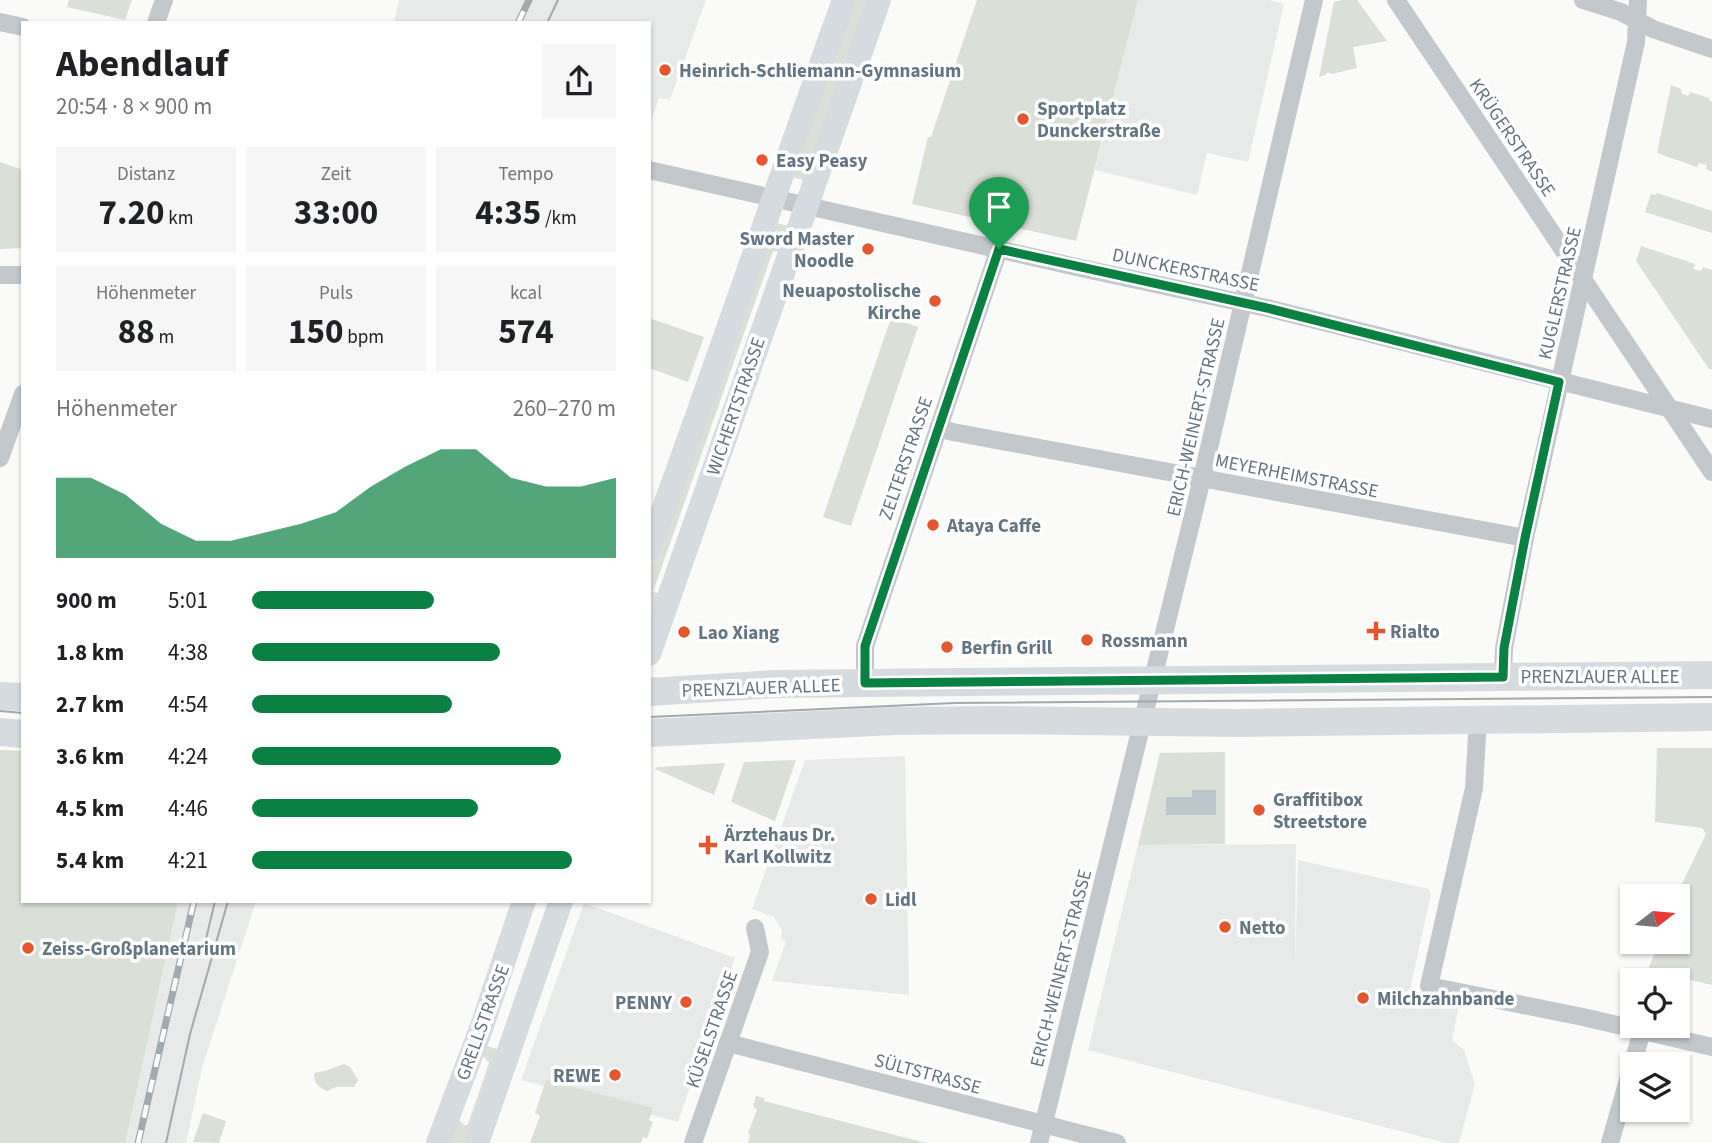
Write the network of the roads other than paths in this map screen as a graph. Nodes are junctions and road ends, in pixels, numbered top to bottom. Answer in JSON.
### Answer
{"nodes":[{"id":1,"x":164,"y":0,"type":"edge"},
{"id":2,"x":844,"y":0,"type":"edge"},
{"id":3,"x":878,"y":0,"type":"edge"},
{"id":4,"x":1314,"y":0,"type":"edge"},
{"id":5,"x":1396,"y":0,"type":"edge"},
{"id":6,"x":1583,"y":0,"type":"edge"},
{"id":7,"x":1638,"y":0,"type":"edge"},
{"id":8,"x":157,"y":21,"type":"edge"},
{"id":9,"x":0,"y":22,"type":"edge"},
{"id":10,"x":1638,"y":22,"type":"junction"},
{"id":11,"x":21,"y":27,"type":"edge"},
{"id":12,"x":1712,"y":48,"type":"edge"},
{"id":13,"x":651,"y":170,"type":"edge"},
{"id":14,"x":772,"y":198,"type":"junction"},
{"id":15,"x":805,"y":206,"type":"junction"},
{"id":16,"x":999,"y":249,"type":"junction"},
{"id":17,"x":0,"y":275,"type":"edge"},
{"id":18,"x":21,"y":275,"type":"edge"},
{"id":19,"x":1583,"y":279,"type":"junction"},
{"id":20,"x":1244,"y":303,"type":"junction"},
{"id":21,"x":1559,"y":382,"type":"junction"},
{"id":22,"x":21,"y":400,"type":"edge"},
{"id":23,"x":1668,"y":408,"type":"junction"},
{"id":24,"x":1712,"y":419,"type":"edge"},
{"id":25,"x":938,"y":428,"type":"junction"},
{"id":26,"x":0,"y":458,"type":"edge"},
{"id":27,"x":1712,"y":472,"type":"edge"},
{"id":28,"x":1202,"y":479,"type":"junction"},
{"id":29,"x":1525,"y":538,"type":"junction"},
{"id":30,"x":651,"y":544,"type":"edge"},
{"id":31,"x":651,"y":648,"type":"edge"},
{"id":32,"x":1712,"y":675,"type":"edge"},
{"id":33,"x":1503,"y":677,"type":"junction"},
{"id":34,"x":1153,"y":680,"type":"junction"},
{"id":35,"x":865,"y":683,"type":"junction"},
{"id":36,"x":651,"y":692,"type":"edge"},
{"id":37,"x":0,"y":696,"type":"edge"},
{"id":38,"x":21,"y":697,"type":"edge"},
{"id":39,"x":1478,"y":718,"type":"junction"},
{"id":40,"x":1712,"y":718,"type":"edge"},
{"id":41,"x":1142,"y":721,"type":"junction"},
{"id":42,"x":0,"y":732,"type":"edge"},
{"id":43,"x":651,"y":733,"type":"edge"},
{"id":44,"x":21,"y":734,"type":"edge"},
{"id":45,"x":523,"y":903,"type":"edge"},
{"id":46,"x":560,"y":903,"type":"edge"},
{"id":47,"x":755,"y":928,"type":"dead end"},
{"id":48,"x":1620,"y":1026,"type":"edge"},
{"id":49,"x":1640,"y":1038,"type":"edge"},
{"id":50,"x":1675,"y":1038,"type":"edge"},
{"id":51,"x":728,"y":1043,"type":"junction"},
{"id":52,"x":1712,"y":1046,"type":"edge"},
{"id":53,"x":1043,"y":1124,"type":"junction"},
{"id":54,"x":438,"y":1143,"type":"edge"},
{"id":55,"x":477,"y":1143,"type":"edge"},
{"id":56,"x":693,"y":1143,"type":"edge"},
{"id":57,"x":1039,"y":1143,"type":"edge"},
{"id":58,"x":1117,"y":1143,"type":"edge"},
{"id":59,"x":1610,"y":1143,"type":"edge"}],
"edges":[{"from":1,"to":8,"type":"street"},
{"from":2,"to":14,"type":"street","name":"WICHERTSTRASSE"},
{"from":3,"to":15,"type":"street","name":"WICHERTSTRASSE"},
{"from":4,"to":20,"type":"street","name":"ERICH-WEINERT-STRASSE"},
{"from":5,"to":19,"type":"street","name":"KRÜGERSTRASSE"},
{"from":6,"to":10,"type":"street"},
{"from":7,"to":10,"type":"street","name":"KUGLERSTRASSE"},
{"from":9,"to":11,"type":"street"},
{"from":10,"to":12,"type":"street"},
{"from":10,"to":19,"type":"street","name":"KUGLERSTRASSE"},
{"from":13,"to":14,"type":"street","name":"DUNCKERSTRASSE"},
{"from":14,"to":15,"type":"street","name":"DUNCKERSTRASSE"},
{"from":14,"to":30,"type":"street","name":"WICHERTSTRASSE"},
{"from":15,"to":16,"type":"street","name":"DUNCKERSTRASSE"},
{"from":15,"to":31,"type":"street","name":"WICHERTSTRASSE"},
{"from":16,"to":20,"type":"street","name":"DUNCKERSTRASSE"},
{"from":16,"to":25,"type":"street","name":"ZELTERSTRASSE"},
{"from":17,"to":18,"type":"street"},
{"from":19,"to":21,"type":"street","name":"KUGLERSTRASSE"},
{"from":19,"to":23,"type":"street","name":"KRÜGERSTRASSE"},
{"from":20,"to":21,"type":"street","name":"DUNCKERSTRASSE"},
{"from":20,"to":28,"type":"street","name":"ERICH-WEINERT-STRASSE"},
{"from":21,"to":23,"type":"street","name":"DUNCKERSTRASSE"},
{"from":21,"to":29,"type":"street","name":"KUGLERSTRASSE"},
{"from":22,"to":26,"type":"street"},
{"from":23,"to":24,"type":"street","name":"DUNCKERSTRASSE"},
{"from":23,"to":27,"type":"street","name":"KRÜGERSTRASSE"},
{"from":25,"to":28,"type":"street","name":"MEYERHEIMSTRASSE"},
{"from":25,"to":35,"type":"street","name":"ZELTERSTRASSE"},
{"from":28,"to":29,"type":"street","name":"MEYERHEIMSTRASSE"},
{"from":28,"to":34,"type":"street","name":"ERICH-WEINERT-STRASSE"},
{"from":29,"to":33,"type":"street","name":"KUGLERSTRASSE"},
{"from":32,"to":33,"type":"main road","name":"PRENZLAUER ALLEE"},
{"from":33,"to":34,"type":"main road","name":"PRENZLAUER ALLEE"},
{"from":34,"to":35,"type":"main road","name":"PRENZLAUER ALLEE"},
{"from":34,"to":41,"type":"street","name":"ERICH-WEINERT-STRASSE"},
{"from":35,"to":36,"type":"main road","name":"PRENZLAUER ALLEE"},
{"from":37,"to":38,"type":"main road"},
{"from":39,"to":40,"type":"main road","name":"PRENZLAUER ALLEE"},
{"from":39,"to":41,"type":"main road","name":"PRENZLAUER ALLEE"},
{"from":39,"to":48,"type":"street"},
{"from":41,"to":43,"type":"main road","name":"PRENZLAUER ALLEE"},
{"from":41,"to":53,"type":"street","name":"ERICH-WEINERT-STRASSE"},
{"from":42,"to":44,"type":"main road"},
{"from":45,"to":54,"type":"street","name":"GRELLSTRASSE"},
{"from":46,"to":55,"type":"street","name":"GRELLSTRASSE"},
{"from":47,"to":51,"type":"street","name":"KÜSELSTRASSE"},
{"from":49,"to":59,"type":"street"},
{"from":50,"to":52,"type":"street"},
{"from":51,"to":53,"type":"street","name":"SÜLTSTRASSE"},
{"from":51,"to":56,"type":"street","name":"KÜSELSTRASSE"},
{"from":53,"to":57,"type":"street","name":"ERICH-WEINERT-STRASSE"},
{"from":53,"to":58,"type":"street","name":"SÜLTSTRASSE"}]}
